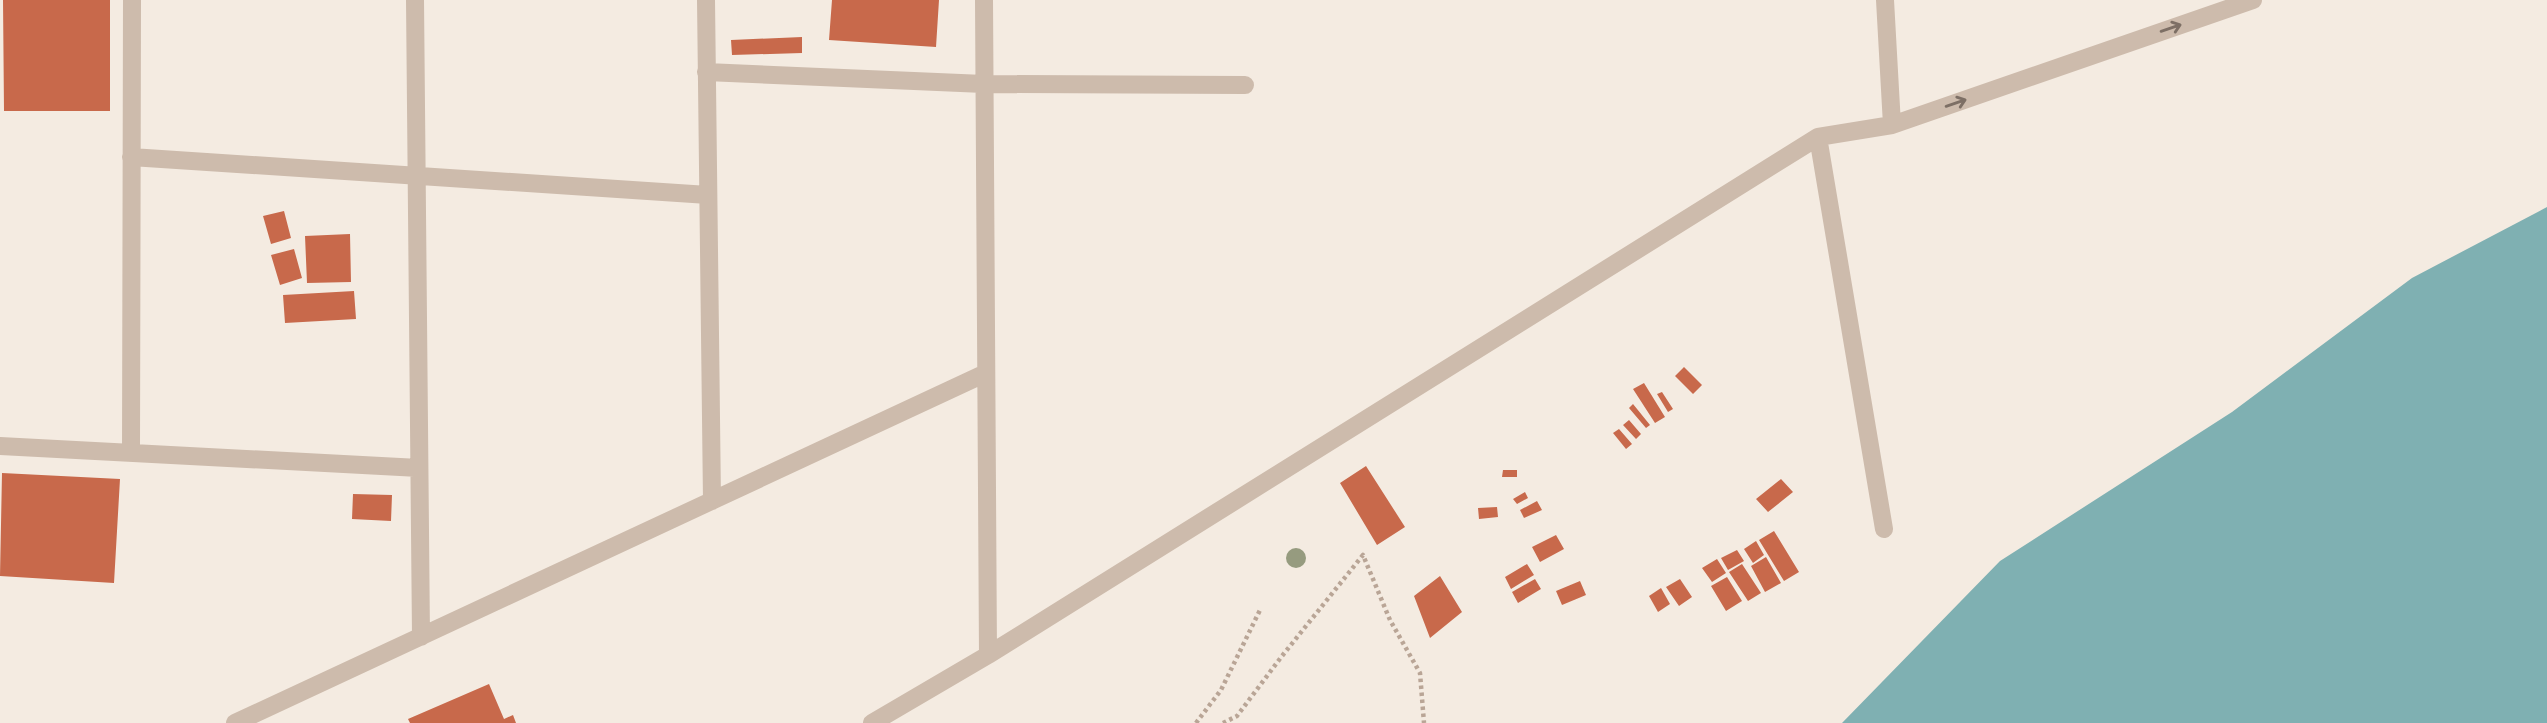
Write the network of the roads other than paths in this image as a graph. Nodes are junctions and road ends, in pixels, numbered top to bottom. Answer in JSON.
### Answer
{"nodes":[{"id":1,"x":132,"y":0,"type":"edge"},
{"id":2,"x":415,"y":0,"type":"edge"},
{"id":3,"x":706,"y":0,"type":"edge"},
{"id":4,"x":984,"y":0,"type":"edge"},
{"id":5,"x":1885,"y":0,"type":"edge"},
{"id":6,"x":2253,"y":0,"type":"edge"},
{"id":7,"x":706,"y":72,"type":"junction"},
{"id":8,"x":985,"y":84,"type":"junction"},
{"id":9,"x":1245,"y":85,"type":"dead end"},
{"id":10,"x":1892,"y":125,"type":"junction"},
{"id":11,"x":1818,"y":137,"type":"junction"},
{"id":12,"x":131,"y":157,"type":"junction"},
{"id":13,"x":416,"y":175,"type":"junction"},
{"id":14,"x":708,"y":195,"type":"junction"},
{"id":15,"x":986,"y":373,"type":"junction"},
{"id":16,"x":0,"y":446,"type":"edge"},
{"id":17,"x":131,"y":453,"type":"junction"},
{"id":18,"x":419,"y":468,"type":"junction"},
{"id":19,"x":712,"y":501,"type":"junction"},
{"id":20,"x":1884,"y":528,"type":"dead end"},
{"id":21,"x":421,"y":636,"type":"junction"},
{"id":22,"x":988,"y":655,"type":"junction"},
{"id":23,"x":235,"y":723,"type":"edge"},
{"id":24,"x":872,"y":723,"type":"edge"}],
"edges":[{"from":1,"to":12,"type":"street"},
{"from":2,"to":13,"type":"street"},
{"from":3,"to":7,"type":"street"},
{"from":4,"to":8,"type":"street"},
{"from":5,"to":10,"type":"street"},
{"from":10,"to":6,"type":"street","one_way":true},
{"from":7,"to":8,"type":"street"},
{"from":7,"to":14,"type":"street"},
{"from":8,"to":9,"type":"street"},
{"from":8,"to":15,"type":"street"},
{"from":10,"to":11,"type":"street"},
{"from":11,"to":20,"type":"street"},
{"from":11,"to":22,"type":"street"},
{"from":12,"to":13,"type":"street"},
{"from":12,"to":17,"type":"street"},
{"from":13,"to":14,"type":"street"},
{"from":13,"to":18,"type":"street"},
{"from":14,"to":19,"type":"street"},
{"from":15,"to":19,"type":"street"},
{"from":15,"to":22,"type":"street"},
{"from":16,"to":17,"type":"street"},
{"from":17,"to":18,"type":"street"},
{"from":18,"to":21,"type":"street"},
{"from":19,"to":21,"type":"street"},
{"from":21,"to":23,"type":"street"},
{"from":22,"to":24,"type":"street"}]}
